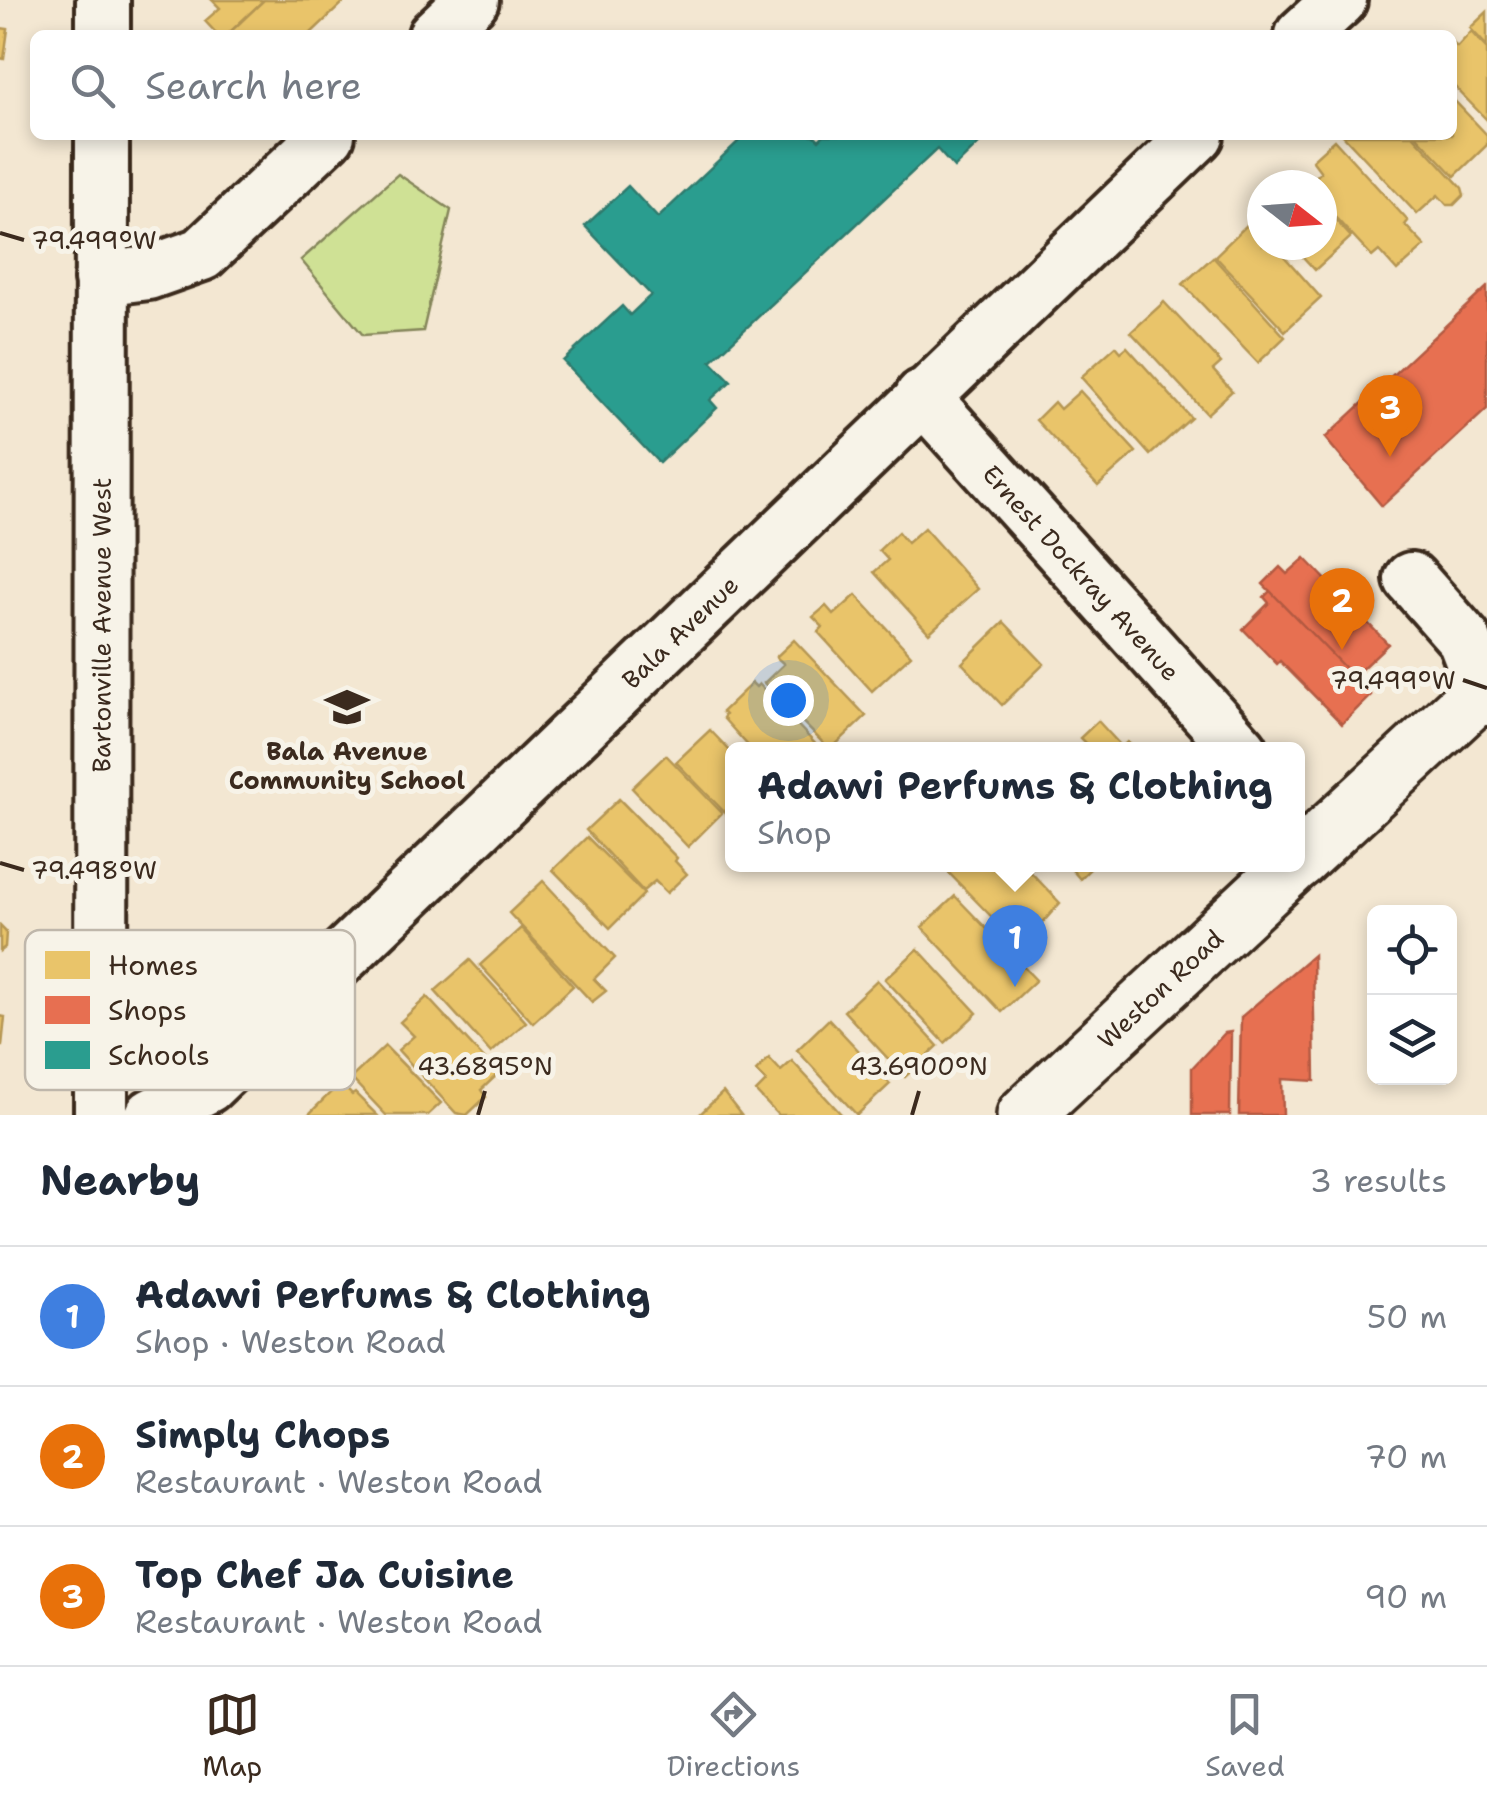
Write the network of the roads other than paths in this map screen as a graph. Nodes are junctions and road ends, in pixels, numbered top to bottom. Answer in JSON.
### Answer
{"nodes":[{"id":1,"x":103,"y":0,"type":"edge"},
{"id":2,"x":472,"y":0,"type":"edge"},
{"id":3,"x":1340,"y":0,"type":"edge"},
{"id":4,"x":103,"y":30,"type":"edge"},
{"id":5,"x":440,"y":30,"type":"edge"},
{"id":6,"x":1307,"y":30,"type":"edge"},
{"id":7,"x":102,"y":140,"type":"edge"},
{"id":8,"x":323,"y":140,"type":"edge"},
{"id":9,"x":1192,"y":140,"type":"edge"},
{"id":10,"x":101,"y":278,"type":"junction"},
{"id":11,"x":922,"y":396,"type":"junction"},
{"id":12,"x":1411,"y":580,"type":"dead end"},
{"id":13,"x":1486,"y":691,"type":"edge"},
{"id":14,"x":1234,"y":742,"type":"edge"},
{"id":15,"x":1305,"y":842,"type":"edge"},
{"id":16,"x":1273,"y":872,"type":"edge"},
{"id":17,"x":101,"y":930,"type":"edge"},
{"id":18,"x":355,"y":944,"type":"edge"},
{"id":19,"x":200,"y":1090,"type":"edge"},
{"id":20,"x":152,"y":1115,"type":"edge"},
{"id":21,"x":1025,"y":1115,"type":"edge"}],
"edges":[{"from":1,"to":4,"type":"street"},
{"from":2,"to":5,"type":"street"},
{"from":3,"to":6,"type":"street"},
{"from":7,"to":10,"type":"street","name":"Bartonville Avenue West"},
{"from":8,"to":10,"type":"street"},
{"from":9,"to":11,"type":"street","name":"Bala Avenue"},
{"from":10,"to":17,"type":"street","name":"Bartonville Avenue West"},
{"from":11,"to":14,"type":"street","name":"Ernest Dockray Avenue"},
{"from":11,"to":18,"type":"street","name":"Bala Avenue"},
{"from":12,"to":13,"type":"street"},
{"from":13,"to":15,"type":"main road","name":"Weston Road"},
{"from":16,"to":21,"type":"main road","name":"Weston Road"},
{"from":19,"to":20,"type":"street","name":"Bala Avenue"}]}
